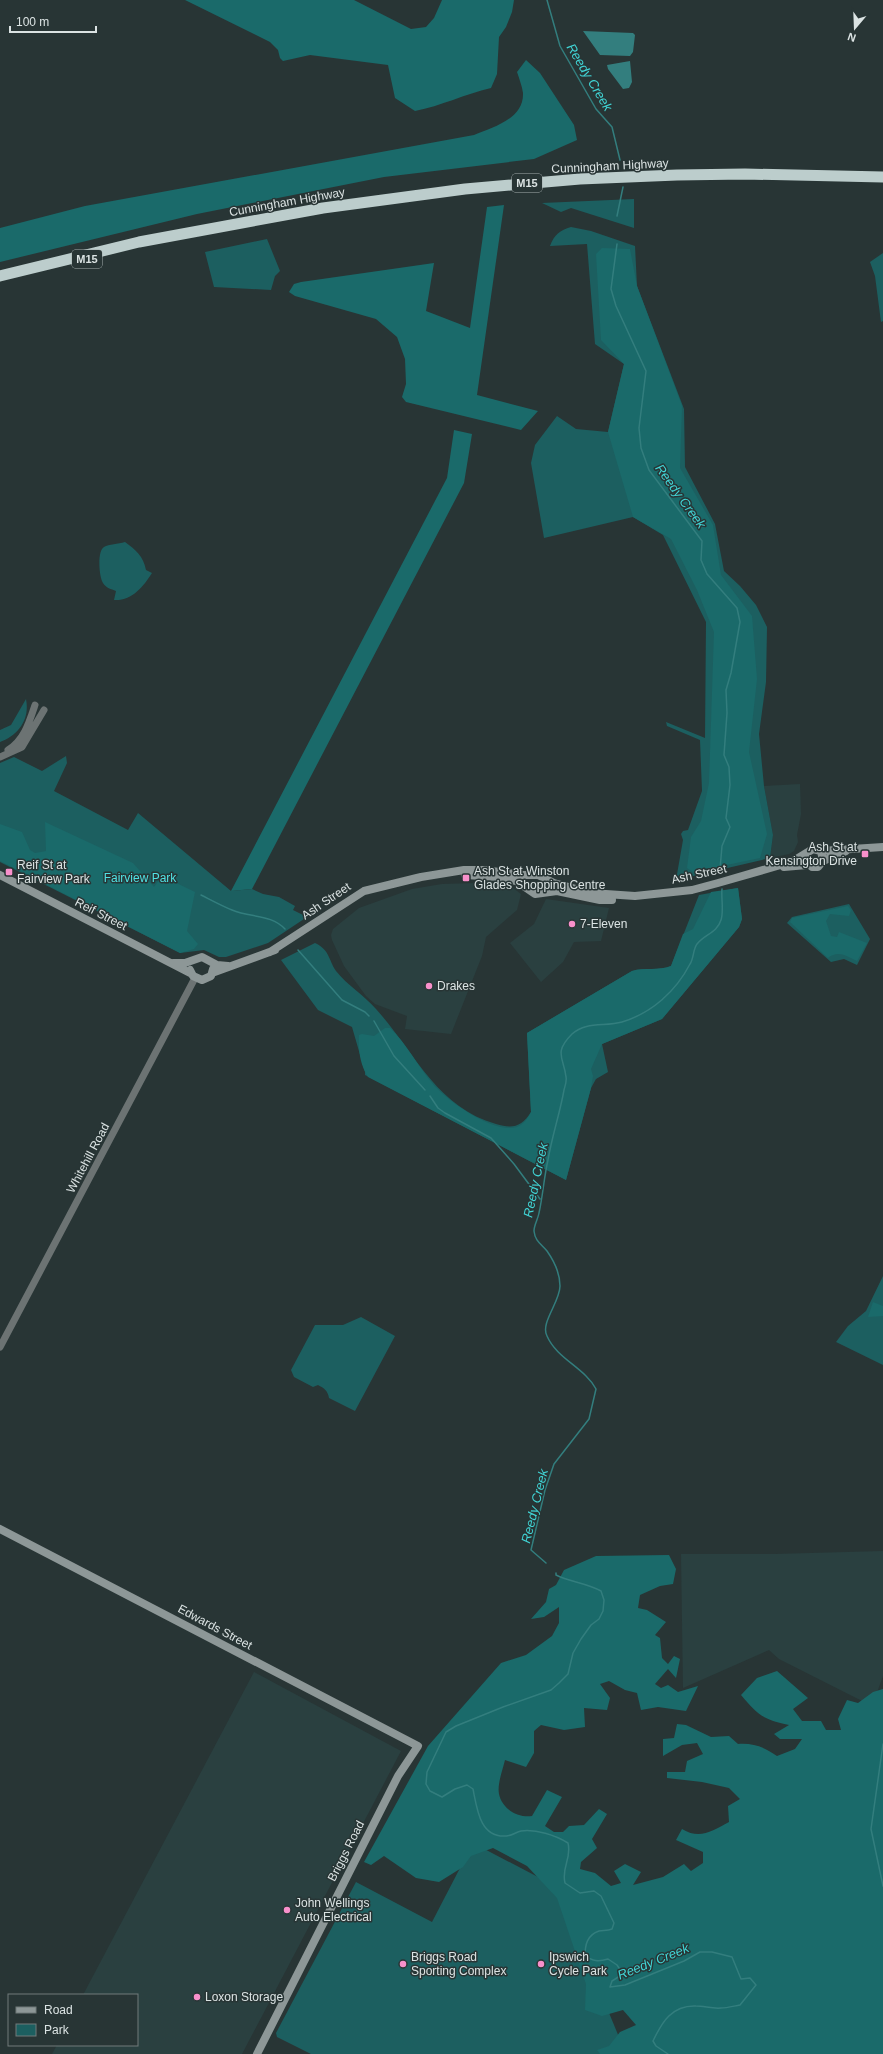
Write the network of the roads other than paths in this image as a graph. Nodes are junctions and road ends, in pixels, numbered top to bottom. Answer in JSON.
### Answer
{"nodes":[{"id":1,"x":883,"y":177,"type":"edge"},
{"id":2,"x":174,"y":236,"type":"junction"},
{"id":3,"x":0,"y":276,"type":"edge"},
{"id":4,"x":0,"y":282,"type":"edge"},
{"id":5,"x":35,"y":705,"type":"dead end"},
{"id":6,"x":44,"y":710,"type":"dead end"},
{"id":7,"x":0,"y":753,"type":"edge"},
{"id":8,"x":0,"y":756,"type":"edge"},
{"id":9,"x":883,"y":847,"type":"edge"},
{"id":10,"x":852,"y":849,"type":"junction"},
{"id":11,"x":821,"y":851,"type":"junction"},
{"id":12,"x":806,"y":854,"type":"junction"},
{"id":13,"x":823,"y":861,"type":"junction"},
{"id":14,"x":807,"y":865,"type":"junction"},
{"id":15,"x":767,"y":869,"type":"junction"},
{"id":16,"x":447,"y":873,"type":"junction"},
{"id":17,"x":0,"y":875,"type":"edge"},
{"id":18,"x":532,"y":875,"type":"junction"},
{"id":19,"x":543,"y":878,"type":"junction"},
{"id":20,"x":528,"y":889,"type":"junction"},
{"id":21,"x":541,"y":892,"type":"junction"},
{"id":22,"x":635,"y":896,"type":"junction"},
{"id":23,"x":196,"y":959,"type":"junction"},
{"id":24,"x":210,"y":961,"type":"junction"},
{"id":25,"x":170,"y":962,"type":"junction"},
{"id":26,"x":228,"y":966,"type":"junction"},
{"id":27,"x":212,"y":973,"type":"junction"},
{"id":28,"x":194,"y":976,"type":"junction"},
{"id":29,"x":0,"y":1348,"type":"edge"},
{"id":30,"x":0,"y":1529,"type":"edge"},
{"id":31,"x":418,"y":1746,"type":"joint"},
{"id":32,"x":257,"y":2054,"type":"edge"}],
"edges":[{"from":1,"to":2,"type":"highway","name":"Cunningham Highway","number":"M15"},
{"from":2,"to":3,"type":"highway","name":"Cunningham Highway","number":"M15"},
{"from":2,"to":4,"type":"highway","name":"Cunningham Highway","number":"M15"},
{"from":5,"to":7,"type":"street"},
{"from":6,"to":8,"type":"street"},
{"from":9,"to":10,"type":"main road"},
{"from":10,"to":11,"type":"main road"},
{"from":10,"to":13,"type":"main road"},
{"from":11,"to":12,"type":"main road"},
{"from":11,"to":13,"type":"main road"},
{"from":12,"to":14,"type":"main road"},
{"from":12,"to":15,"type":"main road","name":"Ash Street"},
{"from":13,"to":14,"type":"main road"},
{"from":14,"to":15,"type":"main road","name":"Ash Street"},
{"from":15,"to":22,"type":"main road","name":"Ash Street"},
{"from":16,"to":18,"type":"main road","name":"Ash Street"},
{"from":16,"to":20,"type":"main road","name":"Ash Street"},
{"from":16,"to":26,"type":"main road","name":"Ash Street"},
{"from":17,"to":25,"type":"main road","name":"Reif Street"},
{"from":18,"to":19,"type":"main road"},
{"from":18,"to":20,"type":"main road"},
{"from":19,"to":21,"type":"main road"},
{"from":19,"to":22,"type":"main road","name":"Ash Street"},
{"from":20,"to":21,"type":"main road"},
{"from":21,"to":22,"type":"main road","name":"Ash Street"},
{"from":23,"to":24,"type":"main road"},
{"from":23,"to":25,"type":"main road","name":"Reif Street"},
{"from":23,"to":28,"type":"main road"},
{"from":24,"to":26,"type":"main road"},
{"from":24,"to":27,"type":"main road"},
{"from":25,"to":28,"type":"main road","name":"Reif Street"},
{"from":26,"to":27,"type":"main road","name":"Ash Street"},
{"from":27,"to":28,"type":"main road"},
{"from":28,"to":29,"type":"street","name":"Whitehill Road"},
{"from":30,"to":31,"type":"main road","name":"Edwards Street"},
{"from":31,"to":32,"type":"main road","name":"Briggs Road"}]}
